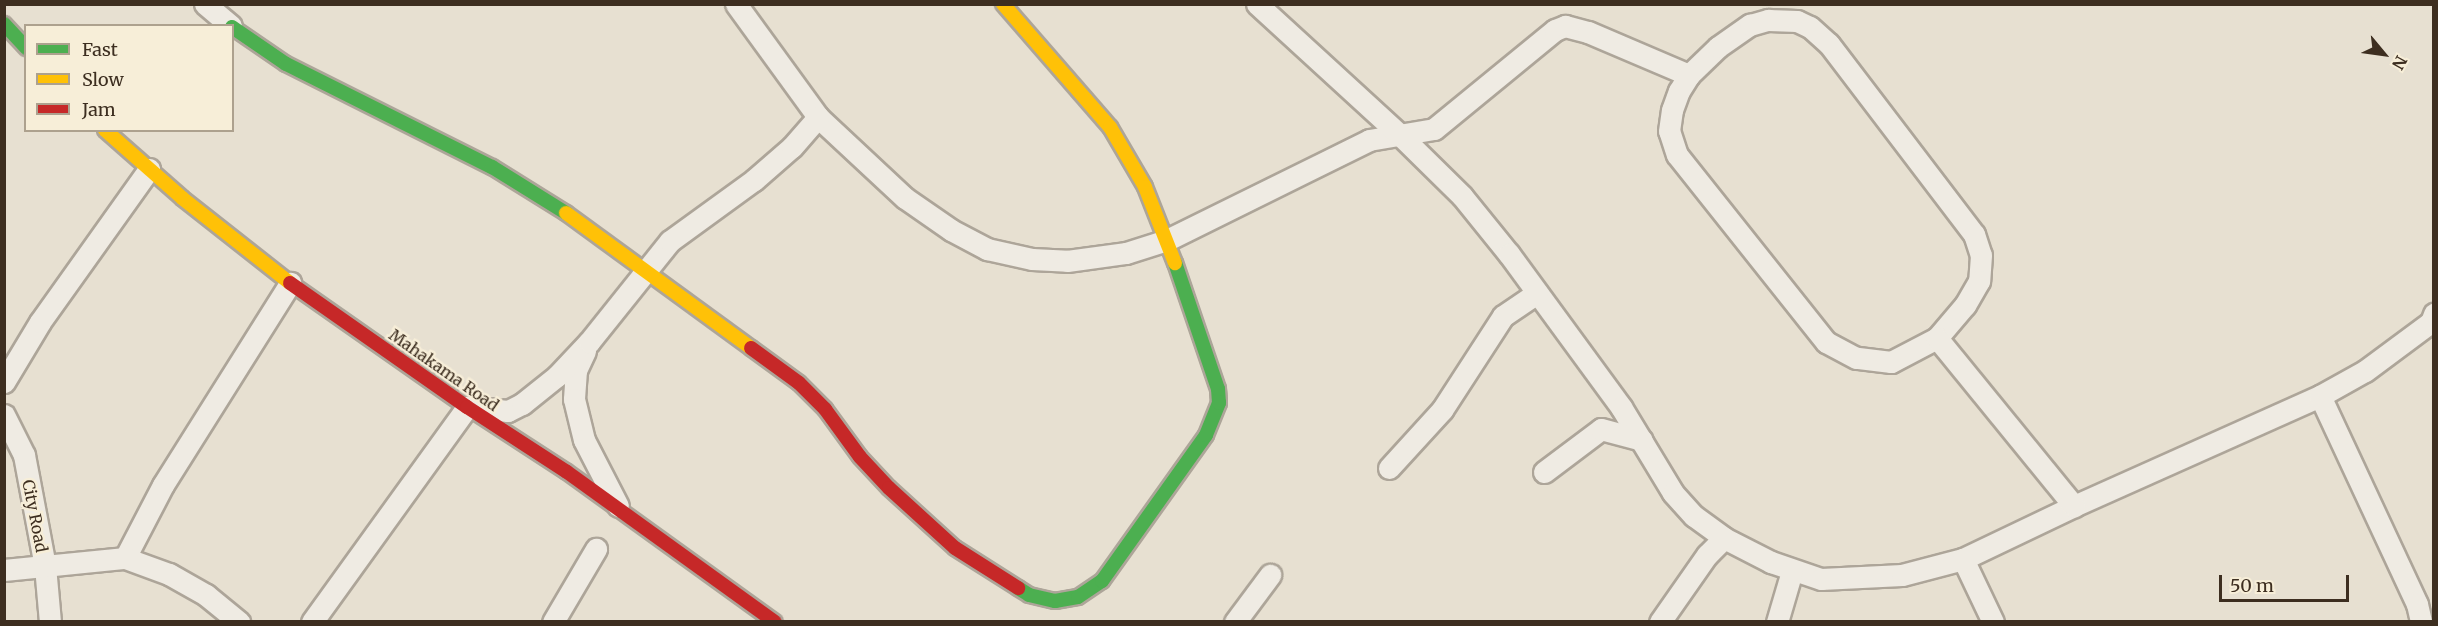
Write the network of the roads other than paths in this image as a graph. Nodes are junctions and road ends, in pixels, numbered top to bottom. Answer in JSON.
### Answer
{"nodes":[{"id":1,"x":205,"y":4,"type":"edge"},
{"id":2,"x":736,"y":4,"type":"edge"},
{"id":3,"x":1004,"y":4,"type":"edge"},
{"id":4,"x":1257,"y":4,"type":"edge"},
{"id":5,"x":230,"y":24,"type":"edge"},
{"id":6,"x":234,"y":27,"type":"edge"},
{"id":7,"x":7,"y":32,"type":"edge"},
{"id":8,"x":24,"y":46,"type":"edge"},
{"id":9,"x":1689,"y":75,"type":"junction"},
{"id":10,"x":818,"y":117,"type":"junction"},
{"id":11,"x":107,"y":132,"type":"edge"},
{"id":12,"x":1400,"y":135,"type":"junction"},
{"id":13,"x":149,"y":170,"type":"junction"},
{"id":14,"x":1167,"y":240,"type":"junction"},
{"id":15,"x":646,"y":268,"type":"junction"},
{"id":16,"x":290,"y":283,"type":"junction"},
{"id":17,"x":1537,"y":293,"type":"junction"},
{"id":18,"x":2433,"y":321,"type":"edge"},
{"id":19,"x":1937,"y":338,"type":"junction"},
{"id":20,"x":589,"y":342,"type":"junction"},
{"id":21,"x":4,"y":382,"type":"edge"},
{"id":22,"x":2320,"y":396,"type":"junction"},
{"id":23,"x":467,"y":407,"type":"junction"},
{"id":24,"x":4,"y":415,"type":"edge"},
{"id":25,"x":1642,"y":440,"type":"junction"},
{"id":26,"x":1389,"y":468,"type":"dead end"},
{"id":27,"x":1544,"y":472,"type":"dead end"},
{"id":28,"x":2074,"y":506,"type":"junction"},
{"id":29,"x":620,"y":510,"type":"junction"},
{"id":30,"x":1724,"y":538,"type":"junction"},
{"id":31,"x":596,"y":549,"type":"dead end"},
{"id":32,"x":125,"y":558,"type":"junction"},
{"id":33,"x":1963,"y":559,"type":"junction"},
{"id":34,"x":45,"y":566,"type":"junction"},
{"id":35,"x":4,"y":570,"type":"edge"},
{"id":36,"x":1792,"y":571,"type":"junction"},
{"id":37,"x":1270,"y":575,"type":"dead end"},
{"id":38,"x":51,"y":621,"type":"edge"},
{"id":39,"x":239,"y":621,"type":"edge"},
{"id":40,"x":312,"y":621,"type":"edge"},
{"id":41,"x":553,"y":621,"type":"edge"},
{"id":42,"x":775,"y":621,"type":"edge"},
{"id":43,"x":1234,"y":621,"type":"edge"},
{"id":44,"x":1659,"y":621,"type":"edge"},
{"id":45,"x":1777,"y":621,"type":"edge"},
{"id":46,"x":1992,"y":621,"type":"edge"},
{"id":47,"x":2421,"y":621,"type":"edge"}],
"edges":[{"from":1,"to":5,"type":"street"},
{"from":2,"to":10,"type":"street"},
{"from":3,"to":14,"type":"street"},
{"from":4,"to":12,"type":"street"},
{"from":6,"to":15,"type":"street"},
{"from":7,"to":8,"type":"street"},
{"from":9,"to":12,"type":"street"},
{"from":9,"to":19,"type":"street"},
{"from":9,"to":19,"type":"street"},
{"from":10,"to":14,"type":"street"},
{"from":10,"to":15,"type":"street"},
{"from":11,"to":13,"type":"street","name":"Mahakama Road"},
{"from":12,"to":14,"type":"street"},
{"from":12,"to":17,"type":"street"},
{"from":13,"to":16,"type":"street","name":"Mahakama Road"},
{"from":13,"to":21,"type":"street"},
{"from":14,"to":15,"type":"street"},
{"from":15,"to":20,"type":"street"},
{"from":16,"to":23,"type":"street","name":"Mahakama Road"},
{"from":16,"to":32,"type":"street"},
{"from":17,"to":25,"type":"street"},
{"from":17,"to":26,"type":"street"},
{"from":18,"to":22,"type":"street"},
{"from":19,"to":28,"type":"street"},
{"from":20,"to":23,"type":"street"},
{"from":20,"to":29,"type":"street"},
{"from":22,"to":28,"type":"street"},
{"from":22,"to":47,"type":"street"},
{"from":23,"to":29,"type":"street","name":"Mahakama Road"},
{"from":23,"to":40,"type":"street"},
{"from":24,"to":34,"type":"street","name":"City Road"},
{"from":25,"to":27,"type":"street"},
{"from":25,"to":30,"type":"street"},
{"from":28,"to":33,"type":"street"},
{"from":29,"to":42,"type":"street","name":"Mahakama Road"},
{"from":30,"to":36,"type":"street"},
{"from":30,"to":44,"type":"street"},
{"from":31,"to":41,"type":"street"},
{"from":32,"to":34,"type":"street"},
{"from":32,"to":39,"type":"street"},
{"from":33,"to":36,"type":"street"},
{"from":33,"to":46,"type":"street"},
{"from":34,"to":35,"type":"street"},
{"from":34,"to":38,"type":"street","name":"City Road"},
{"from":36,"to":45,"type":"street"},
{"from":37,"to":43,"type":"street"}]}
